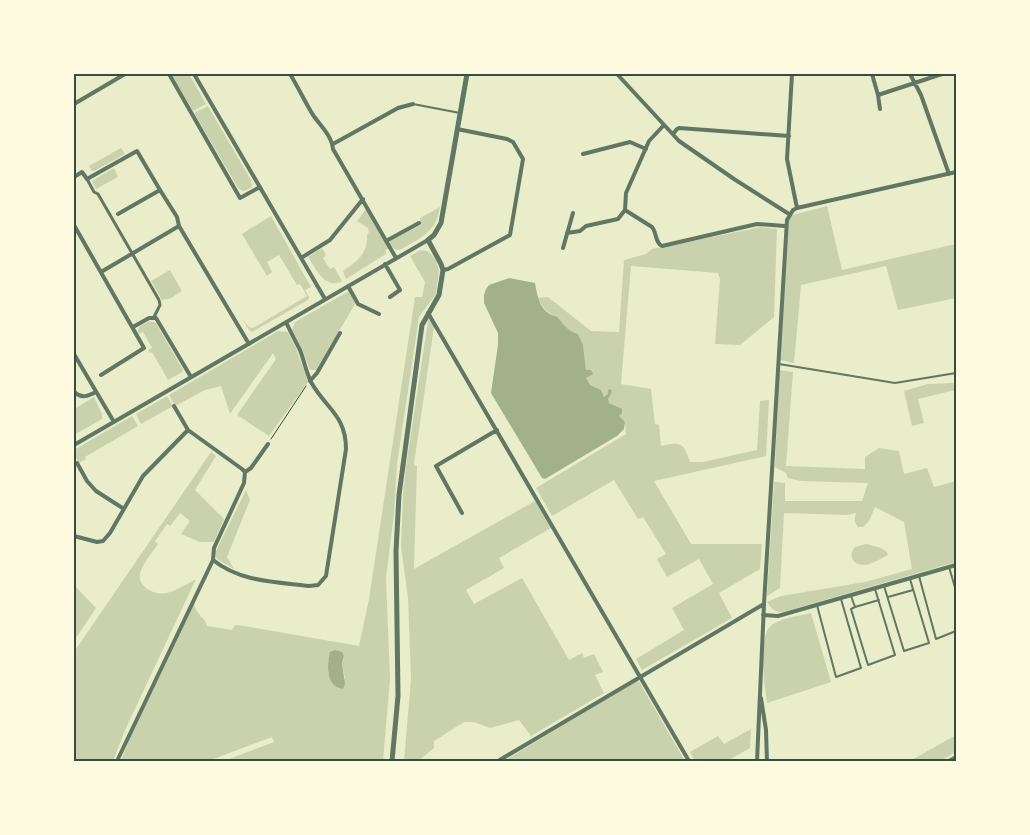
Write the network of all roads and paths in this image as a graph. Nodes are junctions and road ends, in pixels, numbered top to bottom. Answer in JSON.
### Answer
{"nodes":[{"id":1,"x":125,"y":74,"type":"edge"},
{"id":2,"x":169,"y":74,"type":"edge"},
{"id":3,"x":194,"y":74,"type":"edge"},
{"id":4,"x":290,"y":74,"type":"edge"},
{"id":5,"x":467,"y":74,"type":"edge"},
{"id":6,"x":617,"y":74,"type":"edge"},
{"id":7,"x":792,"y":74,"type":"edge"},
{"id":8,"x":872,"y":74,"type":"edge"},
{"id":9,"x":910,"y":74,"type":"edge"},
{"id":10,"x":942,"y":74,"type":"edge"},
{"id":11,"x":915,"y":84,"type":"junction"},
{"id":12,"x":878,"y":95,"type":"junction"},
{"id":13,"x":74,"y":104,"type":"edge"},
{"id":14,"x":414,"y":104,"type":"joint"},
{"id":15,"x":880,"y":109,"type":"dead end"},
{"id":16,"x":460,"y":113,"type":"junction"},
{"id":17,"x":664,"y":125,"type":"junction"},
{"id":18,"x":458,"y":129,"type":"junction"},
{"id":19,"x":673,"y":134,"type":"junction"},
{"id":20,"x":788,"y":136,"type":"junction"},
{"id":21,"x":333,"y":144,"type":"junction"},
{"id":22,"x":646,"y":149,"type":"junction"},
{"id":23,"x":583,"y":154,"type":"dead end"},
{"id":24,"x":956,"y":172,"type":"edge"},
{"id":25,"x":949,"y":174,"type":"junction"},
{"id":26,"x":74,"y":177,"type":"edge"},
{"id":27,"x":87,"y":179,"type":"junction"},
{"id":28,"x":260,"y":187,"type":"junction"},
{"id":29,"x":160,"y":190,"type":"junction"},
{"id":30,"x":363,"y":199,"type":"junction"},
{"id":31,"x":797,"y":208,"type":"junction"},
{"id":32,"x":625,"y":210,"type":"junction"},
{"id":33,"x":573,"y":213,"type":"dead end"},
{"id":34,"x":118,"y":214,"type":"dead end"},
{"id":35,"x":789,"y":214,"type":"junction"},
{"id":36,"x":418,"y":223,"type":"dead end"},
{"id":37,"x":74,"y":225,"type":"edge"},
{"id":38,"x":179,"y":226,"type":"junction"},
{"id":39,"x":786,"y":226,"type":"junction"},
{"id":40,"x":568,"y":233,"type":"junction"},
{"id":41,"x":428,"y":240,"type":"junction"},
{"id":42,"x":386,"y":241,"type":"junction"},
{"id":43,"x":563,"y":248,"type":"dead end"},
{"id":44,"x":132,"y":253,"type":"junction"},
{"id":45,"x":301,"y":258,"type":"junction"},
{"id":46,"x":396,"y":258,"type":"junction"},
{"id":47,"x":385,"y":264,"type":"junction"},
{"id":48,"x":443,"y":270,"type":"junction"},
{"id":49,"x":100,"y":272,"type":"junction"},
{"id":50,"x":348,"y":286,"type":"junction"},
{"id":51,"x":390,"y":297,"type":"dead end"},
{"id":52,"x":325,"y":299,"type":"junction"},
{"id":53,"x":428,"y":313,"type":"junction"},
{"id":54,"x":379,"y":314,"type":"dead end"},
{"id":55,"x":154,"y":317,"type":"junction"},
{"id":56,"x":286,"y":322,"type":"junction"},
{"id":57,"x":133,"y":327,"type":"junction"},
{"id":58,"x":340,"y":333,"type":"dead end"},
{"id":59,"x":249,"y":344,"type":"junction"},
{"id":60,"x":74,"y":354,"type":"edge"},
{"id":61,"x":778,"y":364,"type":"junction"},
{"id":62,"x":956,"y":373,"type":"edge"},
{"id":63,"x":101,"y":374,"type":"dead end"},
{"id":64,"x":191,"y":377,"type":"junction"},
{"id":65,"x":310,"y":381,"type":"junction"},
{"id":66,"x":74,"y":392,"type":"edge"},
{"id":67,"x":96,"y":392,"type":"junction"},
{"id":68,"x":174,"y":406,"type":"dead end"},
{"id":69,"x":114,"y":422,"type":"junction"},
{"id":70,"x":188,"y":430,"type":"junction"},
{"id":71,"x":497,"y":430,"type":"junction"},
{"id":72,"x":268,"y":444,"type":"joint"},
{"id":73,"x":74,"y":445,"type":"edge"},
{"id":74,"x":77,"y":463,"type":"dead end"},
{"id":75,"x":244,"y":472,"type":"junction"},
{"id":76,"x":124,"y":508,"type":"junction"},
{"id":77,"x":462,"y":514,"type":"dead end"},
{"id":78,"x":74,"y":536,"type":"edge"},
{"id":79,"x":213,"y":560,"type":"junction"},
{"id":80,"x":956,"y":565,"type":"edge"},
{"id":81,"x":949,"y":567,"type":"junction"},
{"id":82,"x":919,"y":576,"type":"junction"},
{"id":83,"x":910,"y":579,"type":"junction"},
{"id":84,"x":884,"y":586,"type":"junction"},
{"id":85,"x":875,"y":589,"type":"junction"},
{"id":86,"x":913,"y":590,"type":"junction"},
{"id":87,"x":956,"y":591,"type":"edge"},
{"id":88,"x":851,"y":596,"type":"junction"},
{"id":89,"x":888,"y":598,"type":"junction"},
{"id":90,"x":840,"y":599,"type":"junction"},
{"id":91,"x":879,"y":600,"type":"junction"},
{"id":92,"x":764,"y":604,"type":"junction"},
{"id":93,"x":817,"y":606,"type":"junction"},
{"id":94,"x":855,"y":607,"type":"junction"},
{"id":95,"x":763,"y":615,"type":"junction"},
{"id":96,"x":956,"y":631,"type":"edge"},
{"id":97,"x":640,"y":677,"type":"junction"},
{"id":98,"x":760,"y":689,"type":"junction"},
{"id":99,"x":956,"y":757,"type":"edge"},
{"id":100,"x":117,"y":761,"type":"edge"},
{"id":101,"x":392,"y":761,"type":"edge"},
{"id":102,"x":498,"y":761,"type":"edge"},
{"id":103,"x":689,"y":761,"type":"edge"},
{"id":104,"x":757,"y":761,"type":"edge"},
{"id":105,"x":763,"y":761,"type":"edge"},
{"id":106,"x":767,"y":761,"type":"edge"},
{"id":107,"x":949,"y":761,"type":"edge"}],
"edges":[{"from":1,"to":13,"type":"street"},
{"from":2,"to":28,"type":"street"},
{"from":3,"to":28,"type":"street"},
{"from":4,"to":21,"type":"street"},
{"from":5,"to":16,"type":"street"},
{"from":6,"to":17,"type":"street"},
{"from":7,"to":20,"type":"street"},
{"from":8,"to":12,"type":"street"},
{"from":9,"to":11,"type":"street"},
{"from":10,"to":11,"type":"street"},
{"from":11,"to":12,"type":"street"},
{"from":11,"to":25,"type":"street"},
{"from":12,"to":15,"type":"street"},
{"from":14,"to":16,"type":"lane"},
{"from":14,"to":21,"type":"street"},
{"from":16,"to":18,"type":"street"},
{"from":17,"to":19,"type":"street"},
{"from":17,"to":22,"type":"street"},
{"from":18,"to":41,"type":"street"},
{"from":18,"to":48,"type":"street"},
{"from":19,"to":20,"type":"street"},
{"from":19,"to":35,"type":"street"},
{"from":20,"to":31,"type":"street"},
{"from":21,"to":30,"type":"street"},
{"from":22,"to":23,"type":"street"},
{"from":22,"to":32,"type":"street"},
{"from":24,"to":25,"type":"street"},
{"from":25,"to":31,"type":"street"},
{"from":26,"to":27,"type":"street"},
{"from":27,"to":29,"type":"street"},
{"from":27,"to":44,"type":"street"},
{"from":28,"to":45,"type":"street"},
{"from":29,"to":34,"type":"street"},
{"from":29,"to":38,"type":"street"},
{"from":30,"to":42,"type":"street"},
{"from":30,"to":45,"type":"street"},
{"from":31,"to":35,"type":"street"},
{"from":32,"to":39,"type":"street"},
{"from":32,"to":40,"type":"street"},
{"from":33,"to":40,"type":"street"},
{"from":35,"to":39,"type":"street"},
{"from":36,"to":42,"type":"street"},
{"from":37,"to":49,"type":"street"},
{"from":38,"to":44,"type":"street"},
{"from":38,"to":59,"type":"street"},
{"from":39,"to":61,"type":"street"},
{"from":40,"to":43,"type":"street"},
{"from":41,"to":46,"type":"street"},
{"from":41,"to":48,"type":"street"},
{"from":42,"to":46,"type":"street"},
{"from":44,"to":49,"type":"street"},
{"from":44,"to":55,"type":"street"},
{"from":45,"to":52,"type":"street"},
{"from":46,"to":47,"type":"street"},
{"from":47,"to":50,"type":"street"},
{"from":47,"to":51,"type":"street"},
{"from":48,"to":53,"type":"street"},
{"from":49,"to":57,"type":"street"},
{"from":50,"to":52,"type":"street"},
{"from":50,"to":54,"type":"street"},
{"from":52,"to":56,"type":"street"},
{"from":53,"to":71,"type":"street"},
{"from":53,"to":101,"type":"street"},
{"from":55,"to":57,"type":"street"},
{"from":55,"to":64,"type":"street"},
{"from":56,"to":59,"type":"street"},
{"from":56,"to":65,"type":"street"},
{"from":57,"to":63,"type":"street"},
{"from":58,"to":65,"type":"street"},
{"from":59,"to":64,"type":"street"},
{"from":60,"to":67,"type":"street"},
{"from":61,"to":62,"type":"lane"},
{"from":61,"to":92,"type":"street"},
{"from":64,"to":69,"type":"street"},
{"from":65,"to":72,"type":"path"},
{"from":65,"to":79,"type":"street"},
{"from":66,"to":67,"type":"street"},
{"from":67,"to":69,"type":"street"},
{"from":68,"to":70,"type":"street"},
{"from":69,"to":73,"type":"street"},
{"from":70,"to":75,"type":"street"},
{"from":70,"to":76,"type":"street"},
{"from":71,"to":77,"type":"street"},
{"from":71,"to":97,"type":"street"},
{"from":72,"to":75,"type":"street"},
{"from":74,"to":76,"type":"street"},
{"from":75,"to":79,"type":"street"},
{"from":76,"to":78,"type":"street"},
{"from":79,"to":100,"type":"street"},
{"from":80,"to":81,"type":"street"},
{"from":81,"to":82,"type":"street"},
{"from":81,"to":87,"type":"lane"},
{"from":82,"to":83,"type":"street"},
{"from":82,"to":96,"type":"lane"},
{"from":83,"to":84,"type":"street"},
{"from":83,"to":86,"type":"lane"},
{"from":84,"to":85,"type":"street"},
{"from":84,"to":89,"type":"lane"},
{"from":85,"to":88,"type":"street"},
{"from":85,"to":91,"type":"lane"},
{"from":86,"to":89,"type":"lane"},
{"from":86,"to":89,"type":"lane"},
{"from":88,"to":90,"type":"street"},
{"from":88,"to":94,"type":"lane"},
{"from":90,"to":93,"type":"street"},
{"from":90,"to":93,"type":"lane"},
{"from":91,"to":94,"type":"lane"},
{"from":91,"to":94,"type":"lane"},
{"from":92,"to":95,"type":"street"},
{"from":92,"to":97,"type":"street"},
{"from":93,"to":95,"type":"street"},
{"from":95,"to":98,"type":"street"},
{"from":97,"to":102,"type":"street"},
{"from":97,"to":103,"type":"street"},
{"from":98,"to":104,"type":"street"},
{"from":98,"to":106,"type":"street"},
{"from":99,"to":107,"type":"street"},
{"from":104,"to":105,"type":"street"}]}
